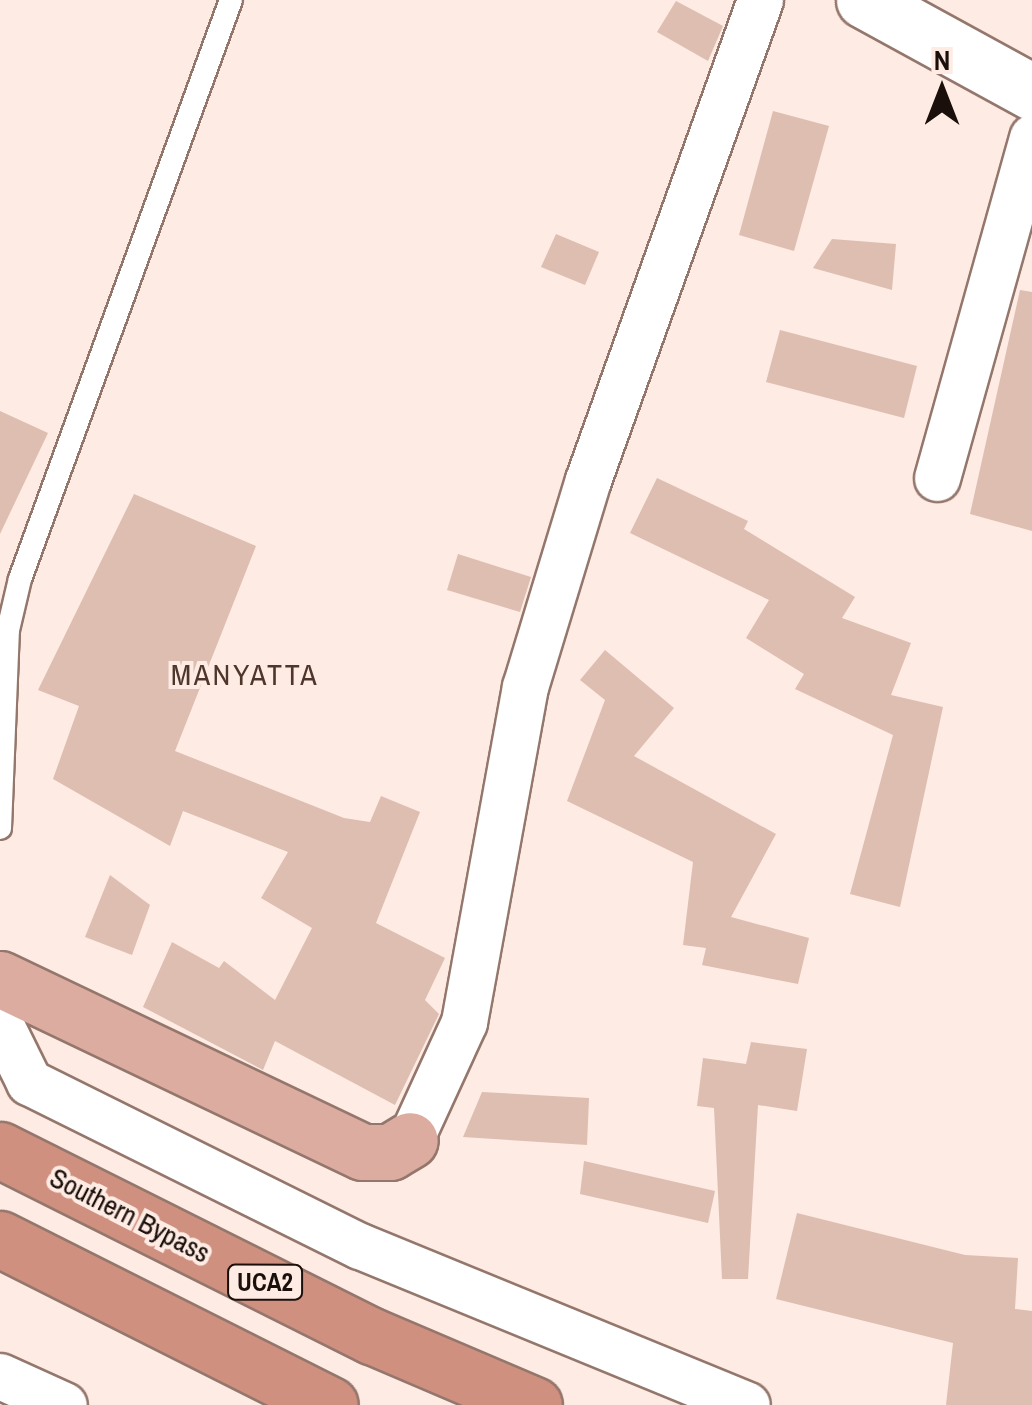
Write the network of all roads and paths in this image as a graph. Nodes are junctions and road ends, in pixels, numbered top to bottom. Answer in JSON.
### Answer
{"nodes":[{"id":1,"x":232,"y":0,"type":"edge"},
{"id":2,"x":760,"y":0,"type":"edge"},
{"id":3,"x":864,"y":0,"type":"edge"},
{"id":4,"x":1032,"y":92,"type":"edge"},
{"id":5,"x":1032,"y":137,"type":"edge"},
{"id":6,"x":937,"y":478,"type":"dead end"},
{"id":7,"x":0,"y":828,"type":"edge"},
{"id":8,"x":0,"y":979,"type":"edge"},
{"id":9,"x":0,"y":1023,"type":"edge"},
{"id":10,"x":410,"y":1140,"type":"joint"},
{"id":11,"x":0,"y":1150,"type":"edge"},
{"id":12,"x":0,"y":1240,"type":"edge"},
{"id":13,"x":0,"y":1376,"type":"edge"},
{"id":14,"x":64,"y":1405,"type":"edge"},
{"id":15,"x":330,"y":1405,"type":"edge"},
{"id":16,"x":534,"y":1405,"type":"edge"},
{"id":17,"x":747,"y":1405,"type":"edge"}],
"edges":[{"from":1,"to":7,"type":"lane"},
{"from":2,"to":10,"type":"street"},
{"from":3,"to":4,"type":"main road"},
{"from":5,"to":6,"type":"street"},
{"from":8,"to":10,"type":"main road"},
{"from":9,"to":17,"type":"street"},
{"from":11,"to":16,"type":"highway","name":"Southern Bypass","number":"UCA2"},
{"from":12,"to":15,"type":"highway"},
{"from":13,"to":14,"type":"street"}]}
